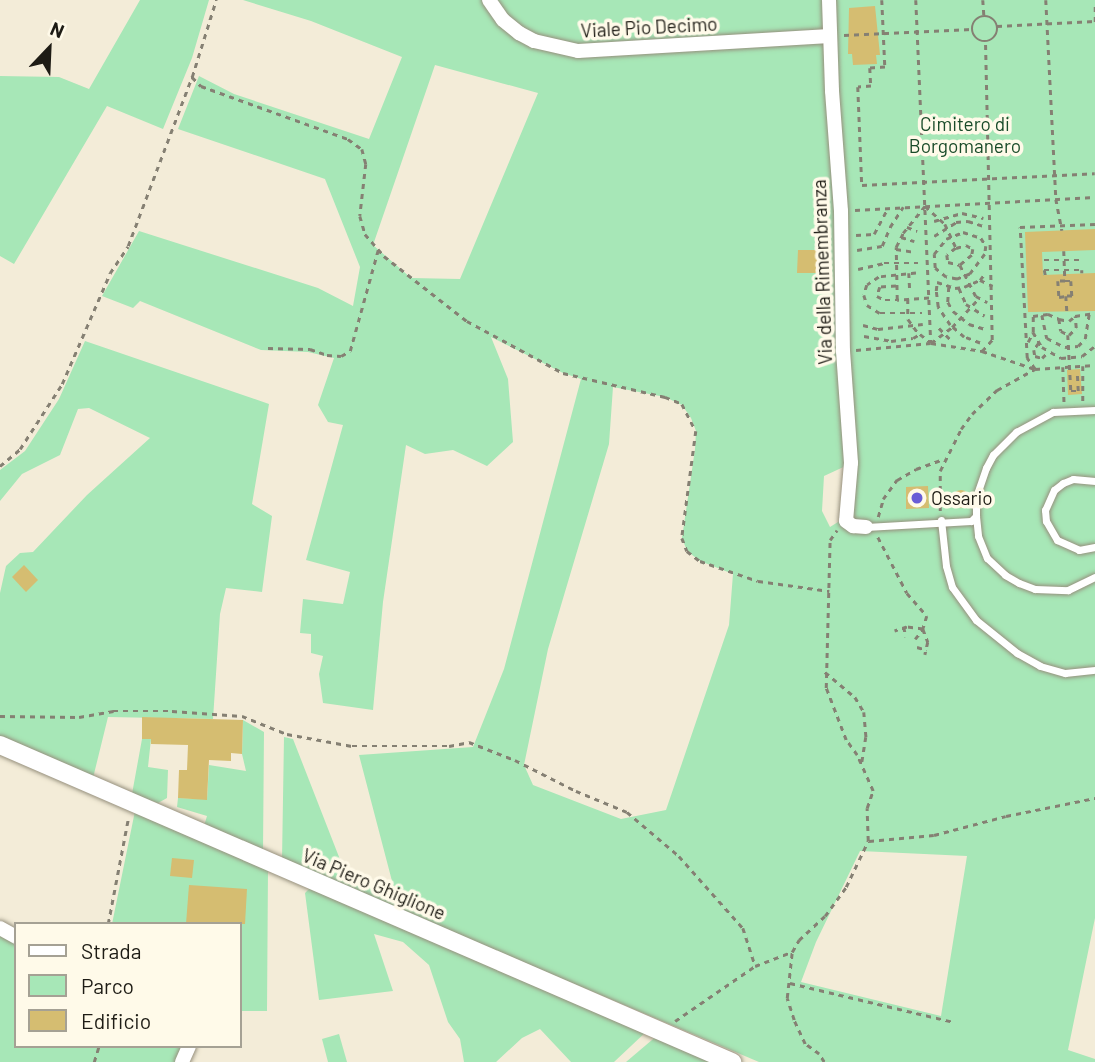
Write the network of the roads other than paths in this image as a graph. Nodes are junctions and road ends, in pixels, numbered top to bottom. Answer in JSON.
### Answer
{"nodes":[{"id":1,"x":489,"y":0,"type":"edge"},
{"id":2,"x":829,"y":0,"type":"edge"},
{"id":3,"x":830,"y":36,"type":"junction"},
{"id":4,"x":1095,"y":410,"type":"edge"},
{"id":5,"x":1095,"y":481,"type":"edge"},
{"id":6,"x":976,"y":516,"type":"junction"},
{"id":7,"x":941,"y":522,"type":"junction"},
{"id":8,"x":871,"y":527,"type":"joint"},
{"id":9,"x":1095,"y":547,"type":"edge"},
{"id":10,"x":1095,"y":577,"type":"edge"},
{"id":11,"x":1095,"y":670,"type":"edge"},
{"id":12,"x":0,"y":745,"type":"edge"},
{"id":13,"x":732,"y":1062,"type":"edge"}],
"edges":[{"from":1,"to":3,"type":"street","name":"Viale Pio Decimo"},
{"from":2,"to":3,"type":"street","name":"Via della Rimembranza"},
{"from":3,"to":8,"type":"street","name":"Via della Rimembranza"},
{"from":4,"to":6,"type":"lane"},
{"from":5,"to":9,"type":"lane"},
{"from":6,"to":7,"type":"lane"},
{"from":6,"to":10,"type":"lane"},
{"from":7,"to":8,"type":"lane"},
{"from":7,"to":11,"type":"lane"},
{"from":12,"to":13,"type":"street","name":"Via Piero Ghiglione"}]}
